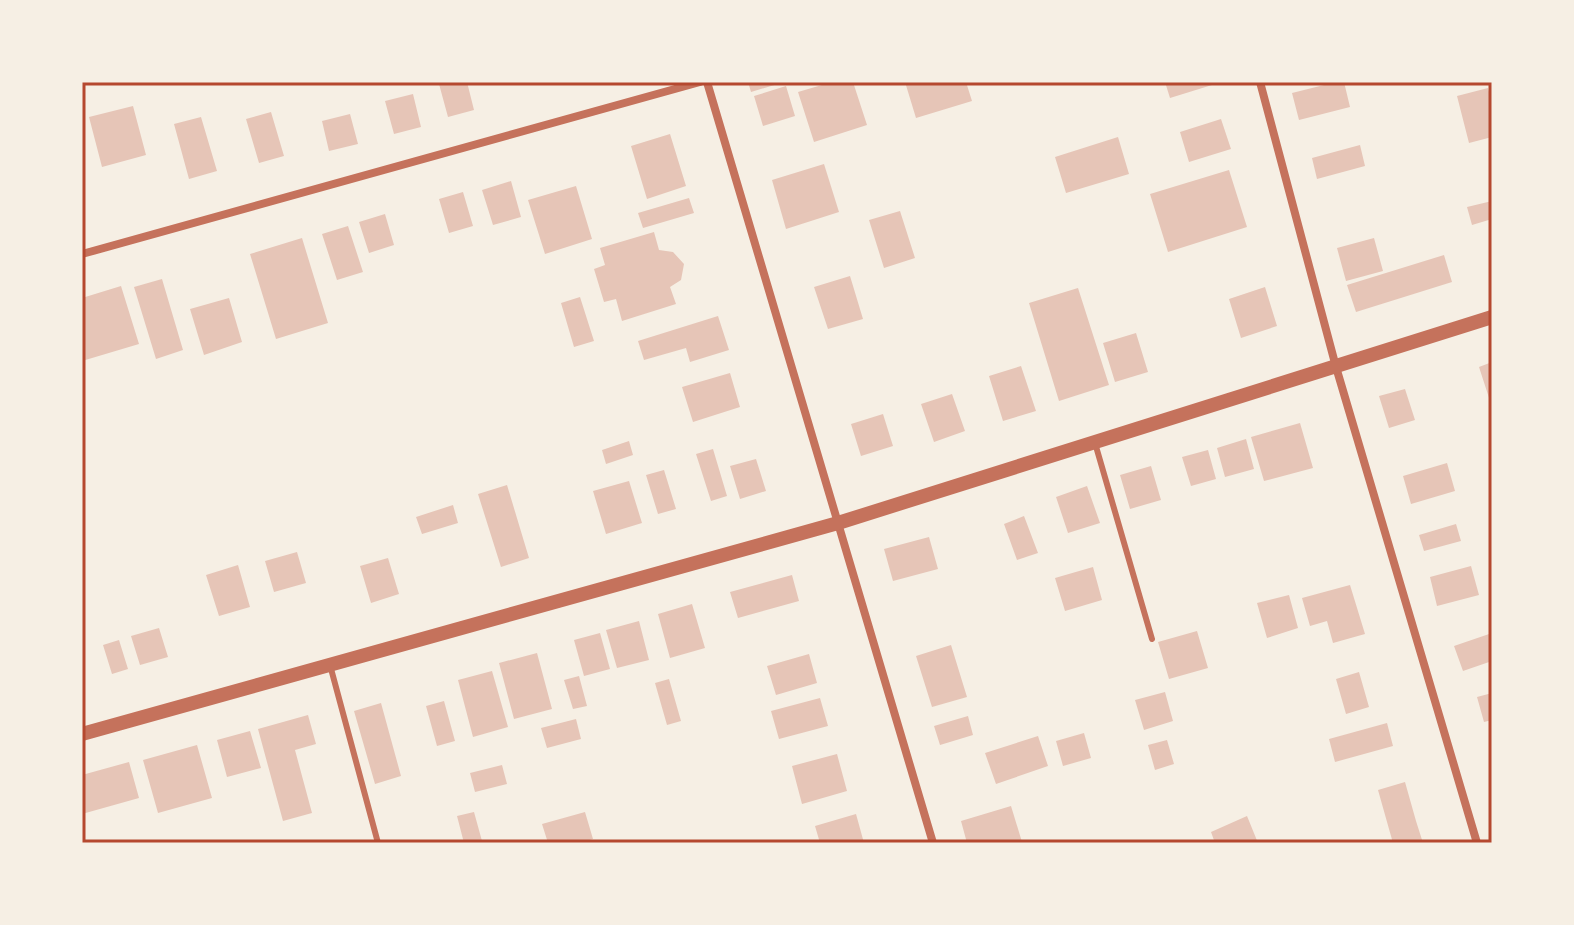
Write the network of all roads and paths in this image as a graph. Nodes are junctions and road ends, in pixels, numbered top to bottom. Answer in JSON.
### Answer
{"nodes":[{"id":1,"x":700,"y":82,"type":"edge"},
{"id":2,"x":707,"y":82,"type":"edge"},
{"id":3,"x":1260,"y":82,"type":"edge"},
{"id":4,"x":82,"y":254,"type":"edge"},
{"id":5,"x":1492,"y":317,"type":"edge"},
{"id":6,"x":1336,"y":367,"type":"junction"},
{"id":7,"x":1095,"y":443,"type":"junction"},
{"id":8,"x":838,"y":523,"type":"junction"},
{"id":9,"x":1152,"y":639,"type":"dead end"},
{"id":10,"x":330,"y":665,"type":"junction"},
{"id":11,"x":82,"y":734,"type":"edge"},
{"id":12,"x":378,"y":843,"type":"edge"},
{"id":13,"x":933,"y":843,"type":"edge"},
{"id":14,"x":1477,"y":843,"type":"edge"}],
"edges":[{"from":1,"to":4,"type":"street"},
{"from":2,"to":8,"type":"street"},
{"from":3,"to":6,"type":"street"},
{"from":5,"to":6,"type":"street"},
{"from":6,"to":7,"type":"street"},
{"from":6,"to":14,"type":"street"},
{"from":7,"to":8,"type":"street"},
{"from":7,"to":9,"type":"lane"},
{"from":8,"to":10,"type":"street"},
{"from":8,"to":13,"type":"street"},
{"from":10,"to":11,"type":"street"},
{"from":10,"to":12,"type":"lane"}]}
